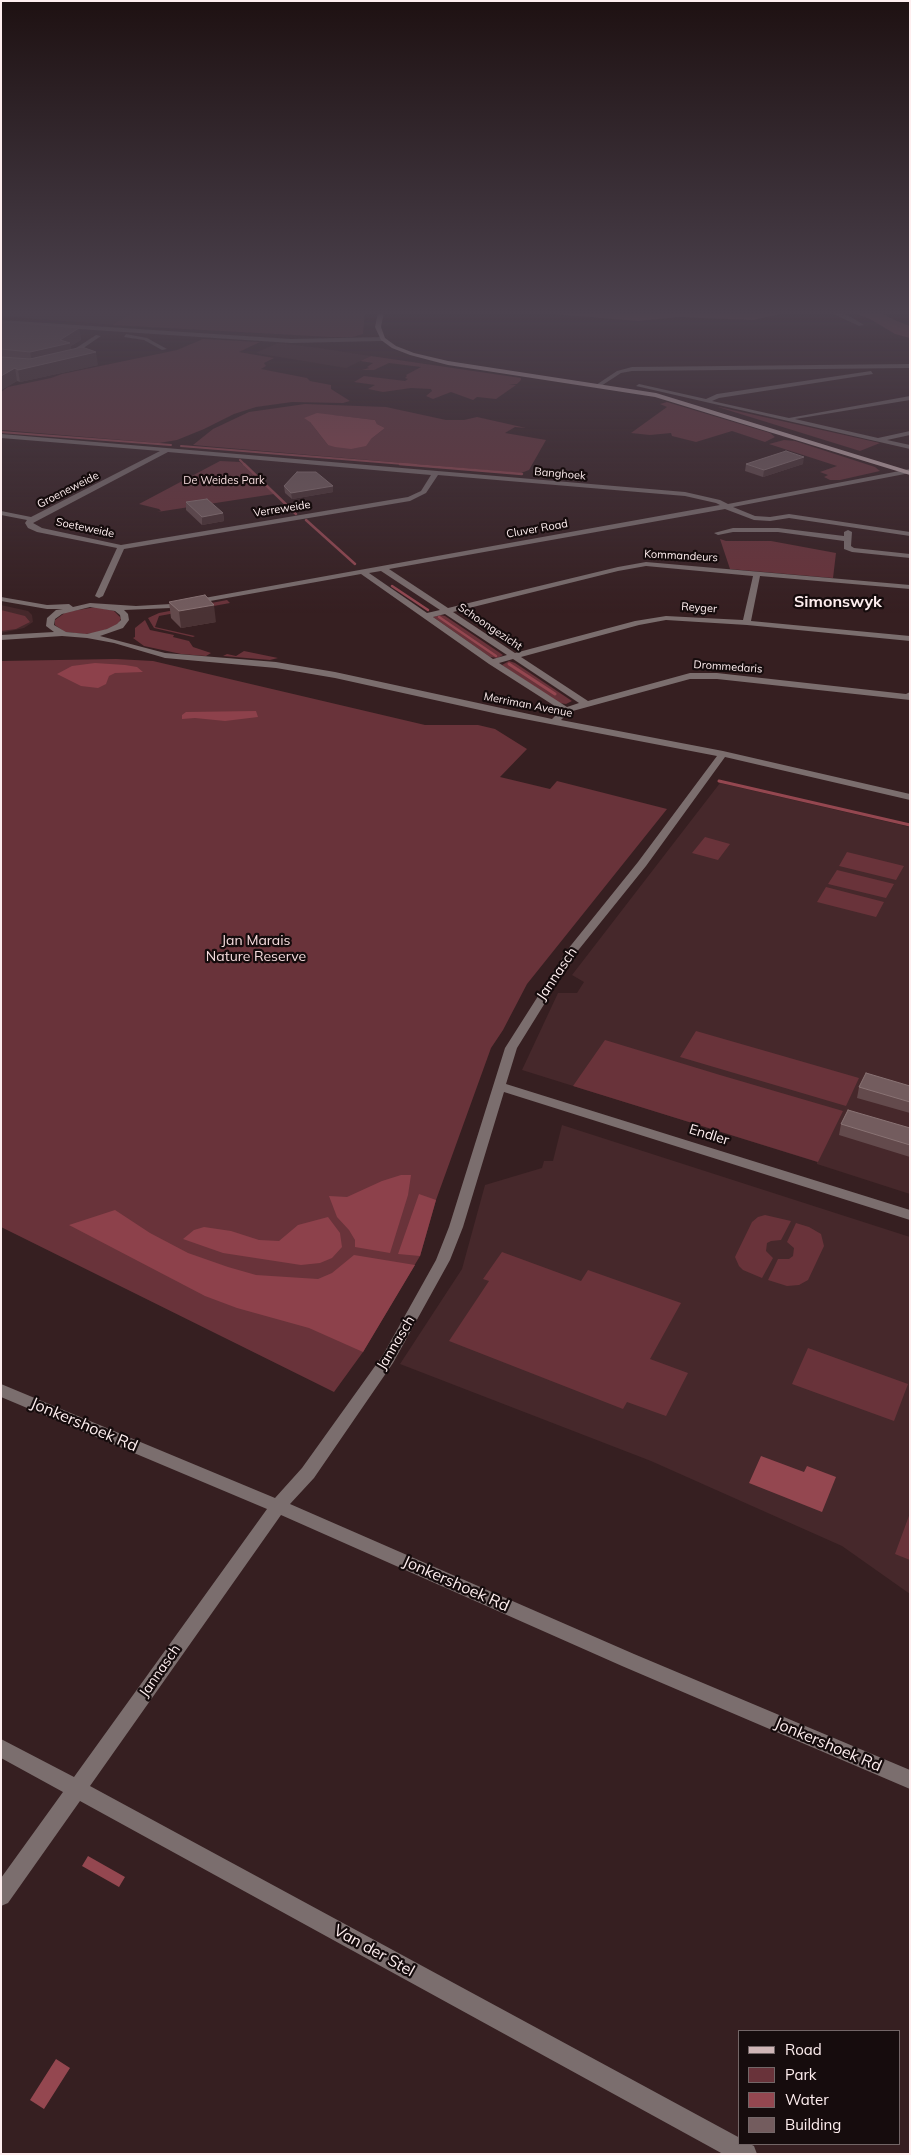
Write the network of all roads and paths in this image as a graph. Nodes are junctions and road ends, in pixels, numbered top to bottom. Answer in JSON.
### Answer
{"nodes":[{"id":1,"x":715,"y":413,"type":"edge"},
{"id":2,"x":761,"y":413,"type":"edge"},
{"id":3,"x":825,"y":413,"type":"edge"},
{"id":4,"x":787,"y":419,"type":"junction"},
{"id":5,"x":910,"y":433,"type":"edge"},
{"id":6,"x":1,"y":436,"type":"edge"},
{"id":7,"x":879,"y":440,"type":"junction"},
{"id":8,"x":910,"y":447,"type":"edge"},
{"id":9,"x":166,"y":451,"type":"junction"},
{"id":10,"x":909,"y":472,"type":"edge"},
{"id":11,"x":435,"y":474,"type":"junction"},
{"id":12,"x":726,"y":506,"type":"junction"},
{"id":13,"x":1,"y":513,"type":"edge"},
{"id":14,"x":32,"y":519,"type":"junction"},
{"id":15,"x":849,"y":527,"type":"junction"},
{"id":16,"x":718,"y":533,"type":"dead end"},
{"id":17,"x":910,"y":534,"type":"edge"},
{"id":18,"x":848,"y":539,"type":"junction"},
{"id":19,"x":121,"y":546,"type":"junction"},
{"id":20,"x":910,"y":556,"type":"edge"},
{"id":21,"x":382,"y":568,"type":"junction"},
{"id":22,"x":364,"y":572,"type":"junction"},
{"id":23,"x":757,"y":573,"type":"junction"},
{"id":24,"x":400,"y":581,"type":"junction"},
{"id":25,"x":380,"y":585,"type":"junction"},
{"id":26,"x":910,"y":587,"type":"edge"},
{"id":27,"x":99,"y":596,"type":"dead end"},
{"id":28,"x":1,"y":599,"type":"edge"},
{"id":29,"x":13,"y":602,"type":"junction"},
{"id":30,"x":81,"y":606,"type":"junction"},
{"id":31,"x":171,"y":606,"type":"junction"},
{"id":32,"x":113,"y":607,"type":"junction"},
{"id":33,"x":445,"y":612,"type":"junction"},
{"id":34,"x":426,"y":616,"type":"junction"},
{"id":35,"x":125,"y":620,"type":"junction"},
{"id":36,"x":50,"y":621,"type":"junction"},
{"id":37,"x":748,"y":623,"type":"junction"},
{"id":38,"x":116,"y":629,"type":"junction"},
{"id":39,"x":64,"y":634,"type":"junction"},
{"id":40,"x":87,"y":636,"type":"junction"},
{"id":41,"x":1,"y":638,"type":"edge"},
{"id":42,"x":910,"y":639,"type":"edge"},
{"id":43,"x":140,"y":649,"type":"junction"},
{"id":44,"x":513,"y":657,"type":"junction"},
{"id":45,"x":492,"y":662,"type":"junction"},
{"id":46,"x":910,"y":696,"type":"edge"},
{"id":47,"x":586,"y":704,"type":"junction"},
{"id":48,"x":566,"y":710,"type":"junction"},
{"id":49,"x":554,"y":722,"type":"junction"},
{"id":50,"x":723,"y":754,"type":"junction"},
{"id":51,"x":910,"y":796,"type":"edge"},
{"id":52,"x":500,"y":1086,"type":"junction"},
{"id":53,"x":910,"y":1215,"type":"edge"},
{"id":54,"x":1,"y":1390,"type":"edge"},
{"id":55,"x":278,"y":1506,"type":"junction"},
{"id":56,"x":1,"y":1748,"type":"edge"},
{"id":57,"x":910,"y":1780,"type":"edge"},
{"id":58,"x":77,"y":1789,"type":"junction"},
{"id":59,"x":1,"y":1896,"type":"edge"},
{"id":60,"x":746,"y":2154,"type":"edge"}],
"edges":[{"from":1,"to":10,"type":"main road"},
{"from":2,"to":4,"type":"street"},
{"from":3,"to":4,"type":"street"},
{"from":4,"to":7,"type":"street"},
{"from":5,"to":7,"type":"street"},
{"from":6,"to":9,"type":"street","name":"Banghoek"},
{"from":7,"to":8,"type":"street"},
{"from":9,"to":11,"type":"street","name":"Banghoek"},
{"from":9,"to":14,"type":"street","name":"Groeneweide"},
{"from":10,"to":12,"type":"street","name":"Cluver Road"},
{"from":11,"to":12,"type":"street","name":"Banghoek"},
{"from":11,"to":19,"type":"street","name":"Verreweide"},
{"from":12,"to":15,"type":"street","name":"Banghoek"},
{"from":12,"to":21,"type":"street","name":"Cluver Road"},
{"from":13,"to":14,"type":"street","name":"Soeteweide"},
{"from":14,"to":19,"type":"street","name":"Soeteweide"},
{"from":15,"to":17,"type":"street","name":"Banghoek"},
{"from":15,"to":18,"type":"street"},
{"from":16,"to":18,"type":"street"},
{"from":18,"to":20,"type":"street"},
{"from":19,"to":27,"type":"street","name":"Soeteweide"},
{"from":21,"to":22,"type":"street","name":"Cluver Road"},
{"from":21,"to":24,"type":"street","name":"Schoongezicht"},
{"from":22,"to":25,"type":"street","name":"Schoongezicht"},
{"from":22,"to":31,"type":"street","name":"Cluver Road"},
{"from":23,"to":26,"type":"street","name":"Kommandeurs"},
{"from":23,"to":33,"type":"street","name":"Kommandeurs"},
{"from":23,"to":37,"type":"street"},
{"from":24,"to":25,"type":"street"},
{"from":24,"to":33,"type":"street","name":"Schoongezicht"},
{"from":25,"to":34,"type":"street","name":"Schoongezicht"},
{"from":28,"to":29,"type":"street"},
{"from":29,"to":30,"type":"street"},
{"from":29,"to":36,"type":"street"},
{"from":30,"to":32,"type":"street","name":"Cluver Road"},
{"from":30,"to":36,"type":"street"},
{"from":31,"to":32,"type":"street","name":"Cluver Road"},
{"from":31,"to":35,"type":"street","name":"Cluver Road"},
{"from":32,"to":35,"type":"street"},
{"from":33,"to":34,"type":"street","name":"Kommandeurs"},
{"from":33,"to":44,"type":"street","name":"Schoongezicht"},
{"from":34,"to":45,"type":"street","name":"Schoongezicht"},
{"from":35,"to":38,"type":"street"},
{"from":36,"to":39,"type":"street"},
{"from":36,"to":41,"type":"street"},
{"from":37,"to":42,"type":"street","name":"Reyger"},
{"from":37,"to":44,"type":"street","name":"Reyger"},
{"from":38,"to":40,"type":"street"},
{"from":38,"to":43,"type":"street","name":"Merriman Avenue"},
{"from":39,"to":40,"type":"street"},
{"from":39,"to":41,"type":"street"},
{"from":40,"to":43,"type":"street","name":"Merriman Avenue"},
{"from":43,"to":49,"type":"street","name":"Merriman Avenue"},
{"from":44,"to":45,"type":"street","name":"Reyger"},
{"from":44,"to":47,"type":"street","name":"Schoongezicht"},
{"from":45,"to":48,"type":"street","name":"Schoongezicht"},
{"from":46,"to":47,"type":"street","name":"Drommedaris"},
{"from":47,"to":48,"type":"street","name":"Drommedaris"},
{"from":48,"to":49,"type":"street","name":"Drommedaris"},
{"from":49,"to":50,"type":"street","name":"Merriman Avenue"},
{"from":50,"to":51,"type":"street","name":"Merriman Avenue"},
{"from":50,"to":52,"type":"street","name":"Jannasch"},
{"from":52,"to":53,"type":"street","name":"Endler"},
{"from":52,"to":55,"type":"street","name":"Jannasch"},
{"from":54,"to":55,"type":"street","name":"Jonkershoek Rd"},
{"from":55,"to":57,"type":"street","name":"Jonkershoek Rd"},
{"from":55,"to":58,"type":"street","name":"Jannasch"},
{"from":56,"to":58,"type":"street","name":"Van der Stel"},
{"from":58,"to":59,"type":"street","name":"Jannasch"},
{"from":58,"to":60,"type":"street","name":"Van der Stel"}]}
